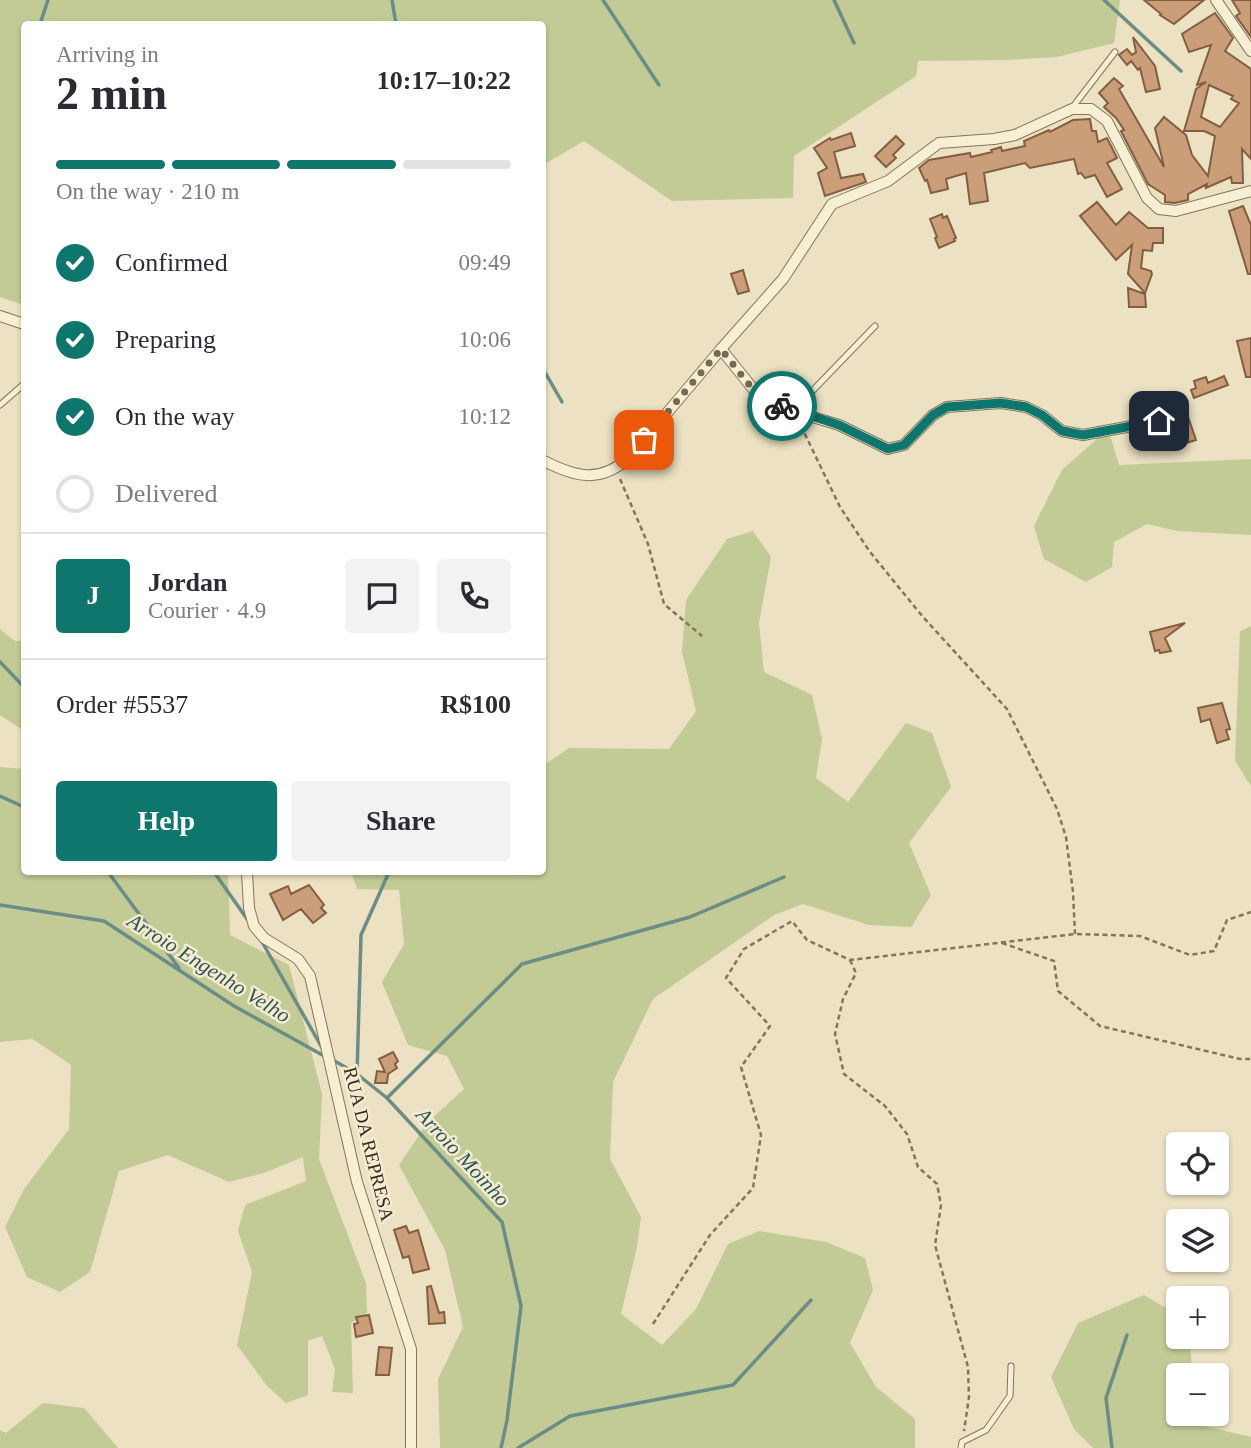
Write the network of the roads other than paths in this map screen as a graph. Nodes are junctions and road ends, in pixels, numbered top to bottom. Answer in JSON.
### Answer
{"nodes":[{"id":1,"x":1216,"y":0,"type":"edge"},
{"id":2,"x":1251,"y":51,"type":"edge"},
{"id":3,"x":1115,"y":52,"type":"dead end"},
{"id":4,"x":1072,"y":109,"type":"junction"},
{"id":5,"x":1251,"y":191,"type":"edge"},
{"id":6,"x":0,"y":316,"type":"edge"},
{"id":7,"x":21,"y":323,"type":"edge"},
{"id":8,"x":875,"y":326,"type":"dead end"},
{"id":9,"x":721,"y":349,"type":"junction"},
{"id":10,"x":21,"y":387,"type":"edge"},
{"id":11,"x":0,"y":405,"type":"edge"},
{"id":12,"x":793,"y":411,"type":"junction"},
{"id":13,"x":1159,"y":421,"type":"dead end"},
{"id":14,"x":546,"y":462,"type":"edge"},
{"id":15,"x":247,"y":875,"type":"edge"},
{"id":16,"x":1010,"y":1366,"type":"dead end"},
{"id":17,"x":961,"y":1445,"type":"edge"},
{"id":18,"x":411,"y":1448,"type":"edge"}],
"edges":[{"from":1,"to":2,"type":"street"},
{"from":3,"to":4,"type":"lane"},
{"from":4,"to":5,"type":"street"},
{"from":4,"to":9,"type":"street"},
{"from":6,"to":7,"type":"street"},
{"from":8,"to":12,"type":"lane"},
{"from":9,"to":12,"type":"street"},
{"from":9,"to":14,"type":"street"},
{"from":10,"to":11,"type":"lane"},
{"from":12,"to":13,"type":"street"},
{"from":15,"to":18,"type":"street","name":"RUA DA REPRESA"},
{"from":16,"to":17,"type":"lane"}]}
